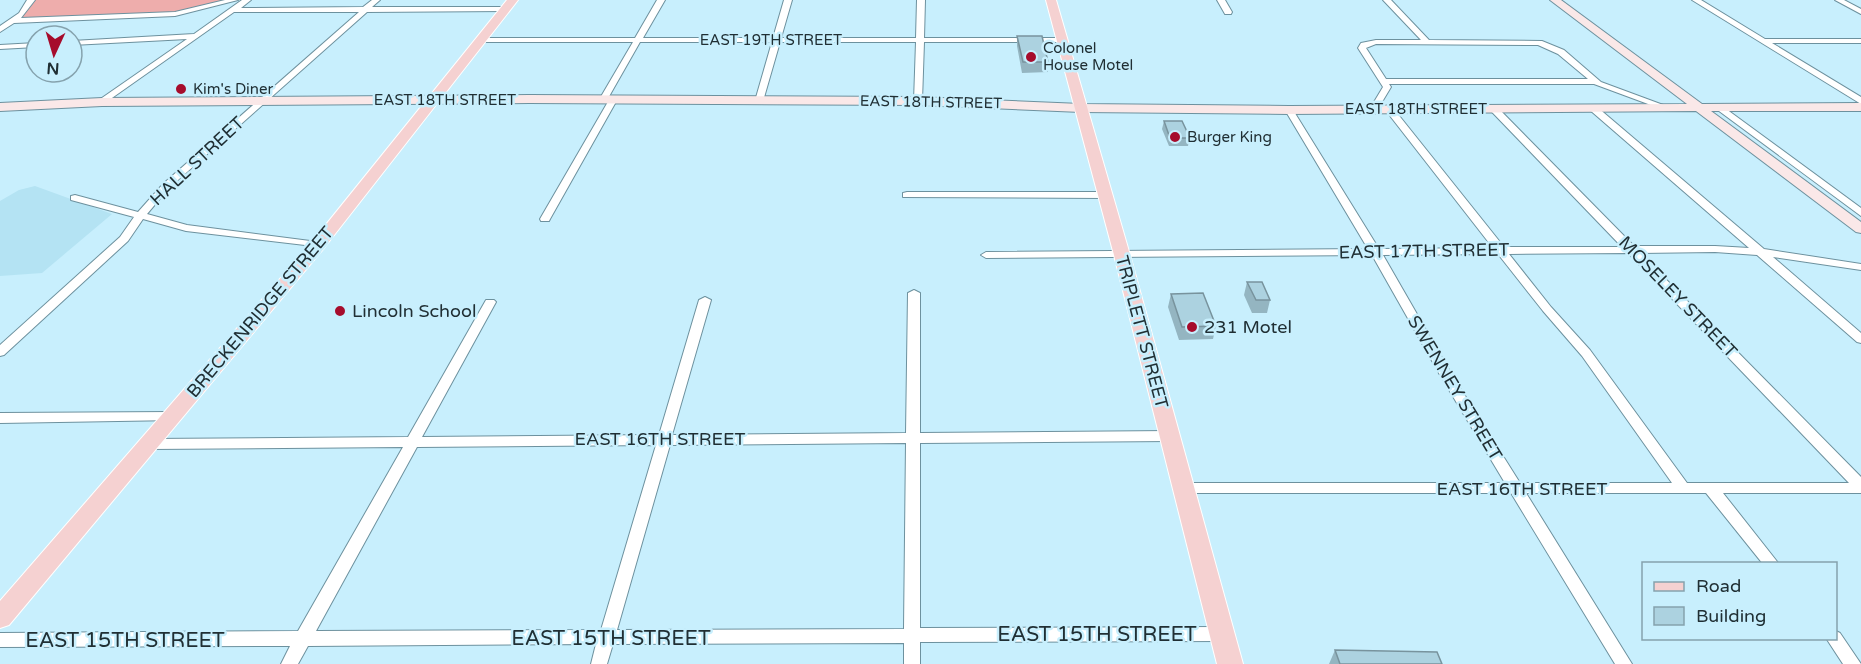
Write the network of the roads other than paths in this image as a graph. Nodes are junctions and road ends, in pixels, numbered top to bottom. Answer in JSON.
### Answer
{"nodes":[{"id":1,"x":32,"y":0,"type":"edge"},
{"id":2,"x":234,"y":0,"type":"edge"},
{"id":3,"x":248,"y":0,"type":"edge"},
{"id":4,"x":376,"y":0,"type":"edge"},
{"id":5,"x":661,"y":0,"type":"edge"},
{"id":6,"x":788,"y":0,"type":"edge"},
{"id":7,"x":921,"y":0,"type":"edge"},
{"id":8,"x":1051,"y":0,"type":"edge"},
{"id":9,"x":1221,"y":0,"type":"edge"},
{"id":10,"x":1387,"y":0,"type":"edge"},
{"id":11,"x":1555,"y":0,"type":"edge"},
{"id":12,"x":1696,"y":0,"type":"edge"},
{"id":13,"x":1839,"y":0,"type":"edge"},
{"id":14,"x":509,"y":4,"type":"edge"},
{"id":15,"x":365,"y":9,"type":"junction"},
{"id":16,"x":232,"y":10,"type":"junction"},
{"id":17,"x":1228,"y":12,"type":"dead end"},
{"id":18,"x":1861,"y":12,"type":"edge"},
{"id":19,"x":13,"y":21,"type":"junction"},
{"id":20,"x":0,"y":30,"type":"edge"},
{"id":21,"x":195,"y":36,"type":"junction"},
{"id":22,"x":480,"y":40,"type":"junction"},
{"id":23,"x":639,"y":40,"type":"junction"},
{"id":24,"x":777,"y":40,"type":"junction"},
{"id":25,"x":920,"y":40,"type":"junction"},
{"id":26,"x":1062,"y":40,"type":"junction"},
{"id":27,"x":1763,"y":41,"type":"junction"},
{"id":28,"x":1861,"y":41,"type":"edge"},
{"id":29,"x":84,"y":42,"type":"edge"},
{"id":30,"x":1427,"y":42,"type":"junction"},
{"id":31,"x":24,"y":45,"type":"edge"},
{"id":32,"x":0,"y":46,"type":"edge"},
{"id":33,"x":1383,"y":81,"type":"junction"},
{"id":34,"x":1596,"y":82,"type":"junction"},
{"id":35,"x":262,"y":100,"type":"junction"},
{"id":36,"x":431,"y":100,"type":"junction"},
{"id":37,"x":608,"y":100,"type":"junction"},
{"id":38,"x":759,"y":101,"type":"junction"},
{"id":39,"x":918,"y":101,"type":"junction"},
{"id":40,"x":1861,"y":101,"type":"edge"},
{"id":41,"x":102,"y":102,"type":"junction"},
{"id":42,"x":0,"y":107,"type":"edge"},
{"id":43,"x":1861,"y":107,"type":"edge"},
{"id":44,"x":1081,"y":108,"type":"junction"},
{"id":45,"x":1722,"y":108,"type":"junction"},
{"id":46,"x":1494,"y":109,"type":"junction"},
{"id":47,"x":1594,"y":109,"type":"junction"},
{"id":48,"x":1671,"y":109,"type":"junction"},
{"id":49,"x":1701,"y":109,"type":"junction"},
{"id":50,"x":1289,"y":110,"type":"junction"},
{"id":51,"x":1385,"y":110,"type":"junction"},
{"id":52,"x":1794,"y":179,"type":"junction"},
{"id":53,"x":1815,"y":179,"type":"junction"},
{"id":54,"x":907,"y":195,"type":"dead end"},
{"id":55,"x":1105,"y":195,"type":"junction"},
{"id":56,"x":75,"y":198,"type":"dead end"},
{"id":57,"x":1861,"y":213,"type":"edge"},
{"id":58,"x":139,"y":217,"type":"junction"},
{"id":59,"x":545,"y":219,"type":"dead end"},
{"id":60,"x":1861,"y":229,"type":"edge"},
{"id":61,"x":318,"y":245,"type":"junction"},
{"id":62,"x":1499,"y":249,"type":"junction"},
{"id":63,"x":1630,"y":249,"type":"junction"},
{"id":64,"x":1759,"y":252,"type":"junction"},
{"id":65,"x":1376,"y":253,"type":"junction"},
{"id":66,"x":986,"y":255,"type":"dead end"},
{"id":67,"x":1122,"y":255,"type":"junction"},
{"id":68,"x":1861,"y":267,"type":"edge"},
{"id":69,"x":914,"y":293,"type":"dead end"},
{"id":70,"x":705,"y":300,"type":"dead end"},
{"id":71,"x":490,"y":302,"type":"dead end"},
{"id":72,"x":1861,"y":339,"type":"edge"},
{"id":73,"x":0,"y":352,"type":"edge"},
{"id":74,"x":172,"y":417,"type":"junction"},
{"id":75,"x":0,"y":418,"type":"edge"},
{"id":76,"x":1170,"y":436,"type":"junction"},
{"id":77,"x":913,"y":438,"type":"junction"},
{"id":78,"x":664,"y":440,"type":"junction"},
{"id":79,"x":412,"y":441,"type":"junction"},
{"id":80,"x":150,"y":444,"type":"junction"},
{"id":81,"x":1861,"y":487,"type":"edge"},
{"id":82,"x":1184,"y":488,"type":"junction"},
{"id":83,"x":1516,"y":489,"type":"junction"},
{"id":84,"x":1684,"y":489,"type":"junction"},
{"id":85,"x":1711,"y":489,"type":"junction"},
{"id":86,"x":1770,"y":562,"type":"edge"},
{"id":87,"x":0,"y":618,"type":"edge"},
{"id":88,"x":1222,"y":634,"type":"junction"},
{"id":89,"x":912,"y":636,"type":"junction"},
{"id":90,"x":607,"y":638,"type":"junction"},
{"id":91,"x":0,"y":640,"type":"edge"},
{"id":92,"x":302,"y":640,"type":"junction"},
{"id":93,"x":1835,"y":640,"type":"edge"},
{"id":94,"x":289,"y":664,"type":"edge"},
{"id":95,"x":599,"y":664,"type":"edge"},
{"id":96,"x":912,"y":664,"type":"edge"},
{"id":97,"x":1230,"y":664,"type":"edge"},
{"id":98,"x":1624,"y":664,"type":"edge"},
{"id":99,"x":1852,"y":664,"type":"edge"}],
"edges":[{"from":1,"to":19,"type":"street"},
{"from":2,"to":19,"type":"street"},
{"from":3,"to":16,"type":"street"},
{"from":4,"to":15,"type":"street","name":"HALL STREET"},
{"from":5,"to":23,"type":"street"},
{"from":6,"to":24,"type":"street"},
{"from":7,"to":25,"type":"street"},
{"from":8,"to":26,"type":"main road","name":"TRIPLETT STREET"},
{"from":9,"to":17,"type":"street"},
{"from":10,"to":30,"type":"street"},
{"from":11,"to":49,"type":"street"},
{"from":12,"to":27,"type":"street"},
{"from":13,"to":18,"type":"street"},
{"from":14,"to":15,"type":"street"},
{"from":14,"to":22,"type":"main road","name":"BRECKENRIDGE STREET"},
{"from":15,"to":16,"type":"street"},
{"from":15,"to":35,"type":"street","name":"HALL STREET"},
{"from":16,"to":21,"type":"street"},
{"from":19,"to":20,"type":"street"},
{"from":21,"to":29,"type":"street"},
{"from":21,"to":41,"type":"street"},
{"from":22,"to":23,"type":"street","name":"EAST 19TH STREET"},
{"from":22,"to":36,"type":"main road","name":"BRECKENRIDGE STREET"},
{"from":23,"to":24,"type":"street","name":"EAST 19TH STREET"},
{"from":23,"to":37,"type":"street"},
{"from":24,"to":25,"type":"street","name":"EAST 19TH STREET"},
{"from":24,"to":38,"type":"street"},
{"from":25,"to":26,"type":"street","name":"EAST 19TH STREET"},
{"from":25,"to":39,"type":"street"},
{"from":26,"to":44,"type":"main road","name":"TRIPLETT STREET"},
{"from":27,"to":28,"type":"street"},
{"from":27,"to":40,"type":"street"},
{"from":30,"to":33,"type":"street"},
{"from":30,"to":34,"type":"street"},
{"from":31,"to":32,"type":"street"},
{"from":33,"to":34,"type":"street"},
{"from":33,"to":51,"type":"street"},
{"from":34,"to":48,"type":"street"},
{"from":35,"to":36,"type":"street","name":"EAST 18TH STREET"},
{"from":35,"to":41,"type":"street","name":"EAST 18TH STREET"},
{"from":35,"to":58,"type":"street","name":"HALL STREET"},
{"from":36,"to":37,"type":"street","name":"EAST 18TH STREET"},
{"from":36,"to":61,"type":"main road","name":"BRECKENRIDGE STREET"},
{"from":37,"to":38,"type":"street","name":"EAST 18TH STREET"},
{"from":37,"to":59,"type":"street"},
{"from":38,"to":39,"type":"street","name":"EAST 18TH STREET"},
{"from":39,"to":44,"type":"street","name":"EAST 18TH STREET"},
{"from":41,"to":42,"type":"street","name":"EAST 18TH STREET"},
{"from":43,"to":45,"type":"street","name":"EAST 18TH STREET"},
{"from":44,"to":50,"type":"street","name":"EAST 18TH STREET"},
{"from":44,"to":55,"type":"main road","name":"TRIPLETT STREET"},
{"from":45,"to":49,"type":"street","name":"EAST 18TH STREET"},
{"from":45,"to":53,"type":"street"},
{"from":46,"to":47,"type":"street","name":"EAST 18TH STREET"},
{"from":46,"to":51,"type":"street","name":"EAST 18TH STREET"},
{"from":46,"to":63,"type":"street","name":"MOSELEY STREET"},
{"from":47,"to":48,"type":"street","name":"EAST 18TH STREET"},
{"from":47,"to":64,"type":"street"},
{"from":48,"to":49,"type":"street","name":"EAST 18TH STREET"},
{"from":49,"to":52,"type":"street"},
{"from":50,"to":51,"type":"street","name":"EAST 18TH STREET"},
{"from":50,"to":65,"type":"street","name":"SWENNEY STREET"},
{"from":51,"to":62,"type":"street"},
{"from":52,"to":53,"type":"street"},
{"from":52,"to":60,"type":"street"},
{"from":53,"to":57,"type":"street"},
{"from":54,"to":55,"type":"street"},
{"from":55,"to":67,"type":"main road","name":"TRIPLETT STREET"},
{"from":56,"to":58,"type":"street"},
{"from":58,"to":61,"type":"street"},
{"from":58,"to":73,"type":"street","name":"HALL STREET"},
{"from":61,"to":74,"type":"main road","name":"BRECKENRIDGE STREET"},
{"from":62,"to":63,"type":"street","name":"EAST 17TH STREET"},
{"from":62,"to":65,"type":"street","name":"EAST 17TH STREET"},
{"from":62,"to":84,"type":"street"},
{"from":63,"to":64,"type":"street","name":"EAST 17TH STREET"},
{"from":63,"to":81,"type":"street","name":"MOSELEY STREET"},
{"from":64,"to":68,"type":"street","name":"EAST 17TH STREET"},
{"from":64,"to":72,"type":"street"},
{"from":65,"to":67,"type":"street","name":"EAST 17TH STREET"},
{"from":65,"to":83,"type":"street","name":"SWENNEY STREET"},
{"from":66,"to":67,"type":"street","name":"EAST 17TH STREET"},
{"from":67,"to":76,"type":"main road","name":"TRIPLETT STREET"},
{"from":69,"to":77,"type":"street"},
{"from":70,"to":78,"type":"street"},
{"from":71,"to":79,"type":"street"},
{"from":74,"to":75,"type":"street"},
{"from":74,"to":80,"type":"main road","name":"BRECKENRIDGE STREET"},
{"from":76,"to":77,"type":"street","name":"EAST 16TH STREET"},
{"from":76,"to":82,"type":"main road","name":"TRIPLETT STREET"},
{"from":77,"to":78,"type":"street","name":"EAST 16TH STREET"},
{"from":77,"to":89,"type":"street"},
{"from":78,"to":79,"type":"street","name":"EAST 16TH STREET"},
{"from":78,"to":90,"type":"street"},
{"from":79,"to":80,"type":"street","name":"EAST 16TH STREET"},
{"from":79,"to":92,"type":"street"},
{"from":80,"to":87,"type":"main road","name":"BRECKENRIDGE STREET"},
{"from":81,"to":85,"type":"street","name":"EAST 16TH STREET"},
{"from":82,"to":83,"type":"street","name":"EAST 16TH STREET"},
{"from":82,"to":88,"type":"main road","name":"TRIPLETT STREET"},
{"from":83,"to":84,"type":"street","name":"EAST 16TH STREET"},
{"from":83,"to":98,"type":"street","name":"SWENNEY STREET"},
{"from":84,"to":85,"type":"street","name":"EAST 16TH STREET"},
{"from":85,"to":86,"type":"street"},
{"from":88,"to":89,"type":"street","name":"EAST 15TH STREET"},
{"from":88,"to":97,"type":"main road","name":"TRIPLETT STREET"},
{"from":89,"to":90,"type":"street","name":"EAST 15TH STREET"},
{"from":89,"to":96,"type":"street"},
{"from":90,"to":92,"type":"street","name":"EAST 15TH STREET"},
{"from":90,"to":95,"type":"street"},
{"from":91,"to":92,"type":"street","name":"EAST 15TH STREET"},
{"from":92,"to":94,"type":"street"},
{"from":93,"to":99,"type":"street"}]}
